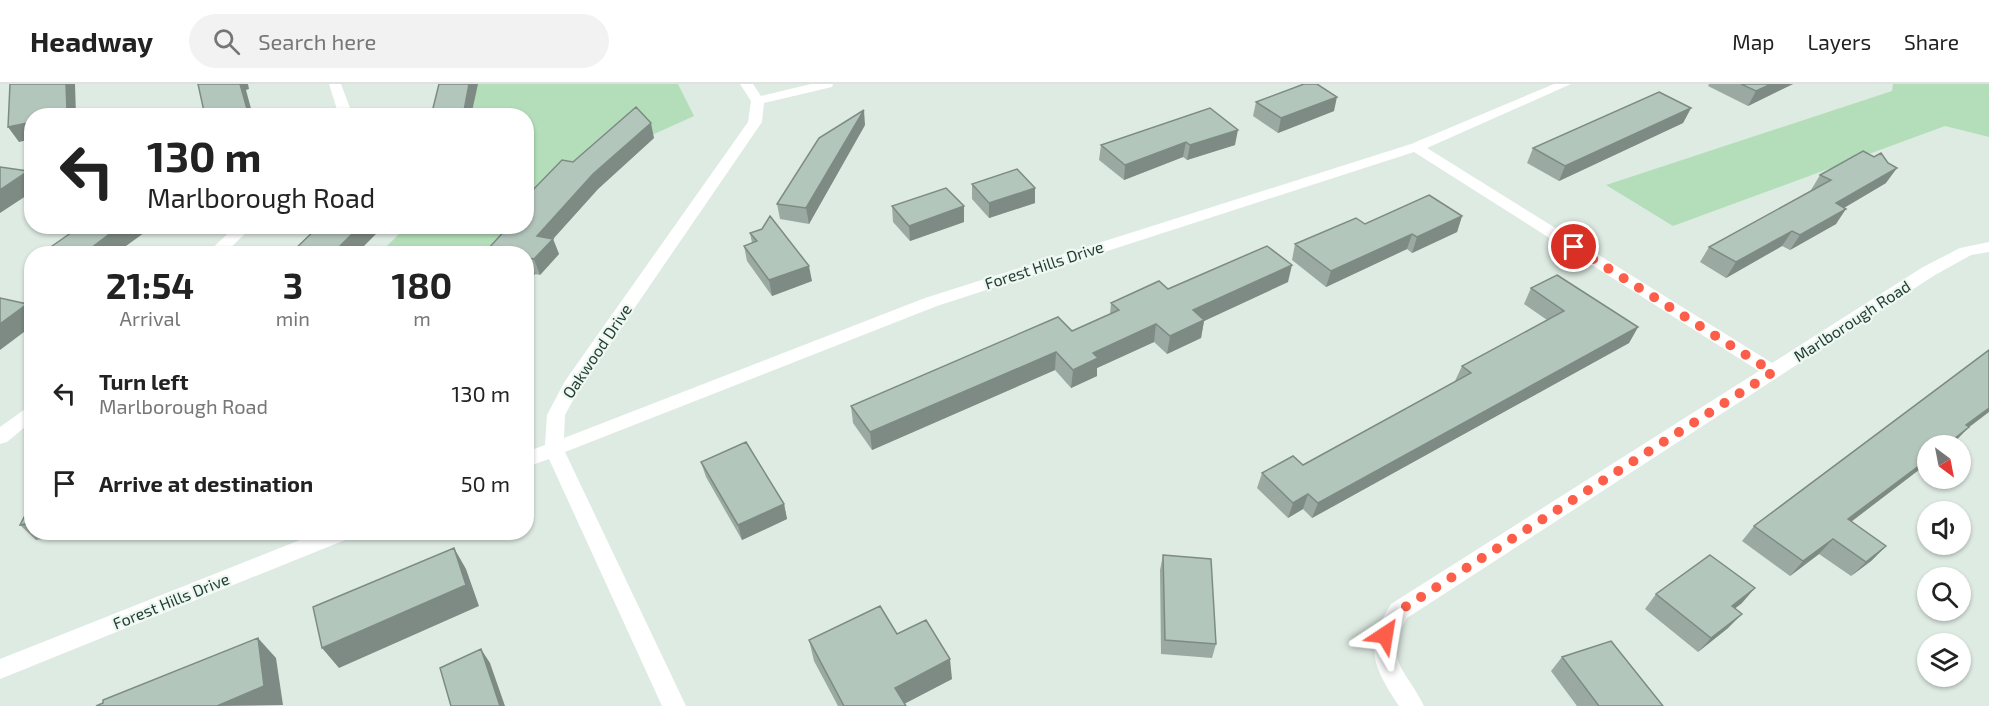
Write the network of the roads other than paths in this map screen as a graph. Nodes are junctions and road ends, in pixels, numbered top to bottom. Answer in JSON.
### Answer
{"nodes":[{"id":1,"x":335,"y":84,"type":"edge"},
{"id":2,"x":746,"y":84,"type":"edge"},
{"id":3,"x":827,"y":84,"type":"edge"},
{"id":4,"x":1565,"y":84,"type":"edge"},
{"id":5,"x":758,"y":101,"type":"junction"},
{"id":6,"x":343,"y":108,"type":"edge"},
{"id":7,"x":1416,"y":147,"type":"junction"},
{"id":8,"x":237,"y":234,"type":"edge"},
{"id":9,"x":223,"y":246,"type":"edge"},
{"id":10,"x":1989,"y":247,"type":"edge"},
{"id":11,"x":1773,"y":372,"type":"junction"},
{"id":12,"x":24,"y":417,"type":"edge"},
{"id":13,"x":0,"y":437,"type":"edge"},
{"id":14,"x":554,"y":449,"type":"junction"},
{"id":15,"x":534,"y":457,"type":"edge"},
{"id":16,"x":323,"y":540,"type":"edge"},
{"id":17,"x":0,"y":669,"type":"edge"},
{"id":18,"x":674,"y":706,"type":"edge"},
{"id":19,"x":1412,"y":706,"type":"edge"}],
"edges":[{"from":1,"to":6,"type":"street"},
{"from":2,"to":5,"type":"street"},
{"from":3,"to":5,"type":"street"},
{"from":4,"to":7,"type":"street","name":"Forest Hills Drive"},
{"from":5,"to":14,"type":"street","name":"Oakwood Drive"},
{"from":7,"to":11,"type":"street"},
{"from":7,"to":14,"type":"street","name":"Forest Hills Drive"},
{"from":8,"to":9,"type":"street"},
{"from":10,"to":11,"type":"street","name":"Marlborough Road"},
{"from":11,"to":19,"type":"street","name":"Marlborough Road"},
{"from":12,"to":13,"type":"street"},
{"from":14,"to":15,"type":"street","name":"Forest Hills Drive"},
{"from":14,"to":18,"type":"street","name":"Oakwood Drive"},
{"from":16,"to":17,"type":"street","name":"Forest Hills Drive"}]}
